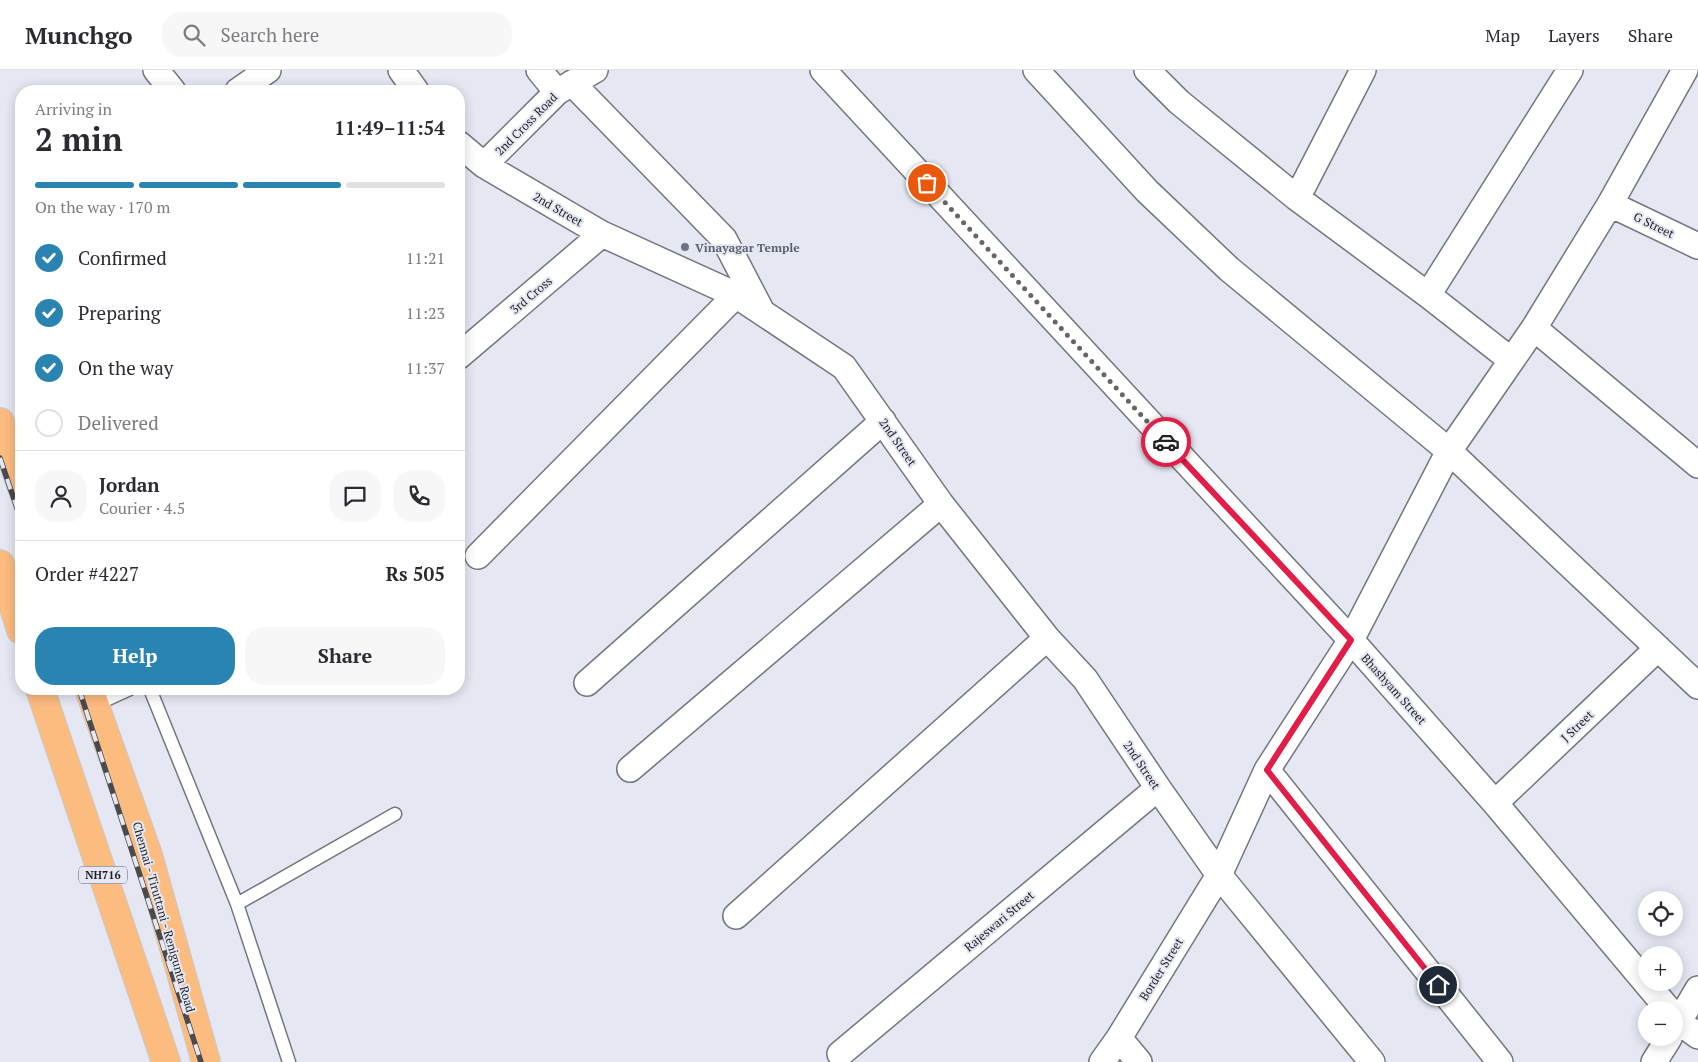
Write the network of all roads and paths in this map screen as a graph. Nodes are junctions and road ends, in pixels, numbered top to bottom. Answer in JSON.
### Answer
{"nodes":[{"id":1,"x":156,"y":70,"type":"edge"},
{"id":2,"x":268,"y":70,"type":"edge"},
{"id":3,"x":400,"y":70,"type":"edge"},
{"id":4,"x":539,"y":70,"type":"edge"},
{"id":5,"x":595,"y":70,"type":"edge"},
{"id":6,"x":823,"y":70,"type":"edge"},
{"id":7,"x":1036,"y":70,"type":"edge"},
{"id":8,"x":1147,"y":70,"type":"edge"},
{"id":9,"x":1363,"y":70,"type":"edge"},
{"id":10,"x":1570,"y":70,"type":"edge"},
{"id":11,"x":1684,"y":70,"type":"edge"},
{"id":12,"x":168,"y":85,"type":"edge"},
{"id":13,"x":247,"y":85,"type":"edge"},
{"id":14,"x":411,"y":85,"type":"edge"},
{"id":15,"x":565,"y":88,"type":"junction"},
{"id":16,"x":465,"y":149,"type":"edge"},
{"id":17,"x":484,"y":166,"type":"junction"},
{"id":18,"x":1297,"y":198,"type":"junction"},
{"id":19,"x":1610,"y":204,"type":"junction"},
{"id":20,"x":602,"y":234,"type":"junction"},
{"id":21,"x":1698,"y":246,"type":"edge"},
{"id":22,"x":736,"y":294,"type":"junction"},
{"id":23,"x":1428,"y":295,"type":"junction"},
{"id":24,"x":762,"y":312,"type":"junction"},
{"id":25,"x":1534,"y":328,"type":"junction"},
{"id":26,"x":465,"y":351,"type":"edge"},
{"id":27,"x":1512,"y":360,"type":"junction"},
{"id":28,"x":883,"y":421,"type":"junction"},
{"id":29,"x":0,"y":422,"type":"edge"},
{"id":30,"x":1448,"y":451,"type":"junction"},
{"id":31,"x":1698,"y":465,"type":"edge"},
{"id":32,"x":15,"y":468,"type":"edge"},
{"id":33,"x":941,"y":504,"type":"junction"},
{"id":34,"x":478,"y":556,"type":"dead end"},
{"id":35,"x":0,"y":564,"type":"edge"},
{"id":36,"x":15,"y":611,"type":"edge"},
{"id":37,"x":1047,"y":638,"type":"junction"},
{"id":38,"x":1351,"y":640,"type":"junction"},
{"id":39,"x":1658,"y":648,"type":"junction"},
{"id":40,"x":587,"y":684,"type":"dead end"},
{"id":41,"x":1698,"y":686,"type":"edge"},
{"id":42,"x":42,"y":695,"type":"edge"},
{"id":43,"x":152,"y":695,"type":"edge"},
{"id":44,"x":92,"y":697,"type":"edge"},
{"id":45,"x":630,"y":769,"type":"dead end"},
{"id":46,"x":1267,"y":770,"type":"junction"},
{"id":47,"x":1158,"y":788,"type":"junction"},
{"id":48,"x":1495,"y":803,"type":"junction"},
{"id":49,"x":395,"y":814,"type":"dead end"},
{"id":50,"x":1219,"y":875,"type":"junction"},
{"id":51,"x":238,"y":904,"type":"junction"},
{"id":52,"x":736,"y":916,"type":"dead end"},
{"id":53,"x":1698,"y":989,"type":"edge"},
{"id":54,"x":1657,"y":1001,"type":"edge"},
{"id":55,"x":1683,"y":1015,"type":"edge"},
{"id":56,"x":1119,"y":1038,"type":"junction"},
{"id":57,"x":1664,"y":1046,"type":"edge"},
{"id":58,"x":840,"y":1054,"type":"dead end"},
{"id":59,"x":166,"y":1062,"type":"edge"},
{"id":60,"x":206,"y":1062,"type":"edge"},
{"id":61,"x":289,"y":1062,"type":"edge"},
{"id":62,"x":1102,"y":1062,"type":"edge"},
{"id":63,"x":1139,"y":1062,"type":"edge"},
{"id":64,"x":1372,"y":1062,"type":"edge"},
{"id":65,"x":1500,"y":1062,"type":"edge"},
{"id":66,"x":1654,"y":1062,"type":"edge"}],
"edges":[{"from":1,"to":12,"type":"street"},
{"from":2,"to":13,"type":"street"},
{"from":3,"to":14,"type":"street"},
{"from":4,"to":15,"type":"street"},
{"from":5,"to":15,"type":"street","name":"2nd Cross Road"},
{"from":6,"to":38,"type":"street","name":"Bhashyam Street"},
{"from":7,"to":30,"type":"street"},
{"from":8,"to":18,"type":"street"},
{"from":9,"to":18,"type":"street"},
{"from":10,"to":23,"type":"street"},
{"from":11,"to":19,"type":"street","name":"Border Street"},
{"from":15,"to":17,"type":"street","name":"2nd Cross Road"},
{"from":15,"to":24,"type":"street"},
{"from":16,"to":17,"type":"street","name":"2nd Street"},
{"from":17,"to":20,"type":"street","name":"2nd Street"},
{"from":18,"to":23,"type":"street"},
{"from":19,"to":21,"type":"street","name":"G Street"},
{"from":19,"to":25,"type":"street","name":"Border Street"},
{"from":20,"to":22,"type":"street","name":"2nd Street"},
{"from":20,"to":26,"type":"street","name":"3rd Cross"},
{"from":22,"to":24,"type":"street","name":"2nd Street"},
{"from":22,"to":34,"type":"street"},
{"from":23,"to":27,"type":"street"},
{"from":24,"to":28,"type":"street","name":"2nd Street"},
{"from":25,"to":27,"type":"street","name":"Border Street"},
{"from":25,"to":31,"type":"street"},
{"from":27,"to":30,"type":"street","name":"Border Street"},
{"from":28,"to":33,"type":"street","name":"2nd Street"},
{"from":28,"to":40,"type":"street"},
{"from":29,"to":32,"type":"highway"},
{"from":30,"to":38,"type":"street","name":"Border Street"},
{"from":30,"to":39,"type":"street"},
{"from":33,"to":37,"type":"street","name":"2nd Street"},
{"from":33,"to":45,"type":"street"},
{"from":35,"to":36,"type":"highway"},
{"from":37,"to":47,"type":"street","name":"2nd Street"},
{"from":37,"to":52,"type":"street"},
{"from":38,"to":46,"type":"street","name":"Border Street"},
{"from":38,"to":48,"type":"street","name":"Bhashyam Street"},
{"from":39,"to":41,"type":"street"},
{"from":39,"to":48,"type":"street","name":"J Street"},
{"from":42,"to":59,"type":"highway","number":"NH716"},
{"from":43,"to":51,"type":"lane"},
{"from":44,"to":60,"type":"highway","name":"Chennai - Tiruttani - Renigunta Road"},
{"from":46,"to":50,"type":"street","name":"Border Street"},
{"from":46,"to":65,"type":"street"},
{"from":47,"to":50,"type":"street","name":"2nd Street"},
{"from":47,"to":58,"type":"street","name":"Rajeswari Street"},
{"from":48,"to":54,"type":"street","name":"Bhashyam Street"},
{"from":49,"to":51,"type":"lane"},
{"from":50,"to":56,"type":"street","name":"Border Street"},
{"from":50,"to":64,"type":"street","name":"2nd Street"},
{"from":51,"to":61,"type":"lane"},
{"from":53,"to":55,"type":"street"},
{"from":56,"to":62,"type":"street","name":"Border Street"},
{"from":56,"to":63,"type":"street"},
{"from":57,"to":66,"type":"street"}]}
